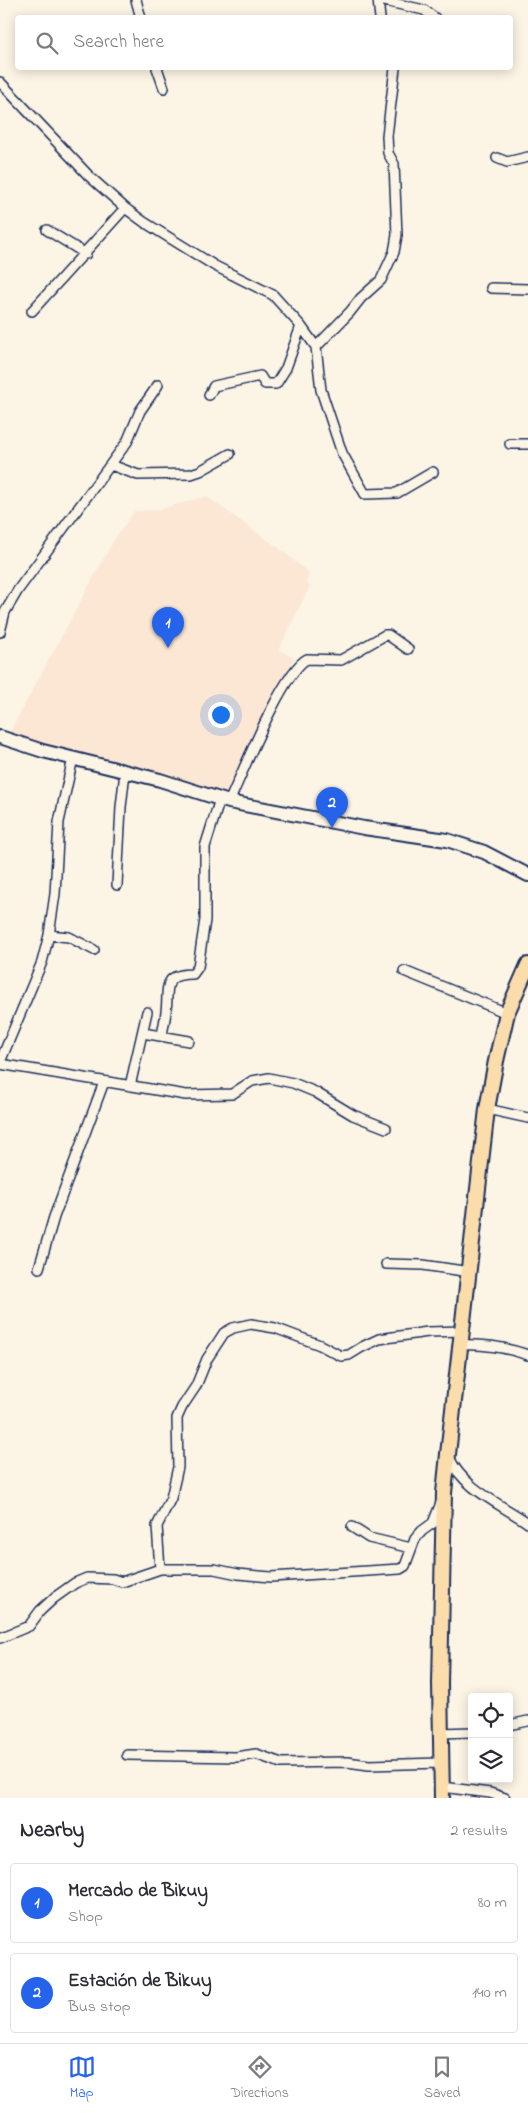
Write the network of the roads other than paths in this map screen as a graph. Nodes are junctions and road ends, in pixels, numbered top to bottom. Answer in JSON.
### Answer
{"nodes":[{"id":1,"x":136,"y":0,"type":"edge"},
{"id":2,"x":379,"y":0,"type":"edge"},
{"id":3,"x":140,"y":15,"type":"edge"},
{"id":4,"x":380,"y":15,"type":"edge"},
{"id":5,"x":431,"y":15,"type":"edge"},
{"id":6,"x":158,"y":70,"type":"edge"},
{"id":7,"x":395,"y":70,"type":"edge"},
{"id":8,"x":0,"y":82,"type":"edge"},
{"id":9,"x":164,"y":88,"type":"dead end"},
{"id":10,"x":528,"y":157,"type":"edge"},
{"id":11,"x":497,"y":158,"type":"dead end"},
{"id":12,"x":125,"y":208,"type":"junction"},
{"id":13,"x":47,"y":230,"type":"dead end"},
{"id":14,"x":86,"y":254,"type":"junction"},
{"id":15,"x":491,"y":288,"type":"dead end"},
{"id":16,"x":528,"y":289,"type":"edge"},
{"id":17,"x":32,"y":311,"type":"dead end"},
{"id":18,"x":301,"y":326,"type":"junction"},
{"id":19,"x":316,"y":347,"type":"junction"},
{"id":20,"x":158,"y":385,"type":"dead end"},
{"id":21,"x":208,"y":396,"type":"dead end"},
{"id":22,"x":510,"y":444,"type":"dead end"},
{"id":23,"x":528,"y":444,"type":"edge"},
{"id":24,"x":230,"y":454,"type":"dead end"},
{"id":25,"x":111,"y":466,"type":"junction"},
{"id":26,"x":433,"y":472,"type":"dead end"},
{"id":27,"x":3,"y":611,"type":"edge"},
{"id":28,"x":0,"y":632,"type":"edge"},
{"id":29,"x":408,"y":649,"type":"dead end"},
{"id":30,"x":0,"y":737,"type":"edge"},
{"id":31,"x":73,"y":758,"type":"junction"},
{"id":32,"x":125,"y":772,"type":"junction"},
{"id":33,"x":224,"y":800,"type":"junction"},
{"id":34,"x":528,"y":875,"type":"edge"},
{"id":35,"x":117,"y":885,"type":"dead end"},
{"id":36,"x":49,"y":935,"type":"junction"},
{"id":37,"x":94,"y":950,"type":"dead end"},
{"id":38,"x":528,"y":965,"type":"edge"},
{"id":39,"x":404,"y":971,"type":"dead end"},
{"id":40,"x":147,"y":1012,"type":"dead end"},
{"id":41,"x":507,"y":1013,"type":"junction"},
{"id":42,"x":143,"y":1034,"type":"junction"},
{"id":43,"x":162,"y":1036,"type":"junction"},
{"id":44,"x":189,"y":1041,"type":"dead end"},
{"id":45,"x":1,"y":1060,"type":"edge"},
{"id":46,"x":104,"y":1082,"type":"junction"},
{"id":47,"x":130,"y":1086,"type":"junction"},
{"id":48,"x":488,"y":1109,"type":"junction"},
{"id":49,"x":528,"y":1118,"type":"edge"},
{"id":50,"x":386,"y":1128,"type":"dead end"},
{"id":51,"x":386,"y":1264,"type":"dead end"},
{"id":52,"x":39,"y":1268,"type":"dead end"},
{"id":53,"x":470,"y":1272,"type":"junction"},
{"id":54,"x":463,"y":1331,"type":"junction"},
{"id":55,"x":462,"y":1345,"type":"junction"},
{"id":56,"x":528,"y":1355,"type":"edge"},
{"id":57,"x":448,"y":1454,"type":"junction"},
{"id":58,"x":444,"y":1493,"type":"junction"},
{"id":59,"x":528,"y":1523,"type":"edge"},
{"id":60,"x":352,"y":1528,"type":"dead end"},
{"id":61,"x":411,"y":1548,"type":"junction"},
{"id":62,"x":160,"y":1569,"type":"junction"},
{"id":63,"x":0,"y":1638,"type":"edge"},
{"id":64,"x":528,"y":1720,"type":"edge"},
{"id":65,"x":513,"y":1724,"type":"edge"},
{"id":66,"x":440,"y":1732,"type":"junction"},
{"id":67,"x":468,"y":1732,"type":"edge"},
{"id":68,"x":127,"y":1755,"type":"dead end"},
{"id":69,"x":440,"y":1763,"type":"junction"},
{"id":70,"x":442,"y":1792,"type":"edge"},
{"id":71,"x":505,"y":1798,"type":"edge"}],
"edges":[{"from":1,"to":3,"type":"street"},
{"from":2,"to":4,"type":"street"},
{"from":2,"to":5,"type":"street"},
{"from":6,"to":9,"type":"street"},
{"from":7,"to":19,"type":"street"},
{"from":8,"to":12,"type":"street"},
{"from":10,"to":11,"type":"street"},
{"from":12,"to":14,"type":"street"},
{"from":12,"to":18,"type":"street"},
{"from":13,"to":14,"type":"street"},
{"from":14,"to":17,"type":"street"},
{"from":15,"to":16,"type":"street"},
{"from":18,"to":19,"type":"street"},
{"from":18,"to":21,"type":"street"},
{"from":19,"to":26,"type":"street"},
{"from":20,"to":25,"type":"street"},
{"from":22,"to":23,"type":"street"},
{"from":24,"to":25,"type":"street"},
{"from":25,"to":27,"type":"street"},
{"from":27,"to":28,"type":"street"},
{"from":29,"to":33,"type":"street"},
{"from":30,"to":31,"type":"street"},
{"from":31,"to":32,"type":"street"},
{"from":31,"to":36,"type":"street"},
{"from":32,"to":33,"type":"street"},
{"from":32,"to":35,"type":"street"},
{"from":33,"to":34,"type":"street"},
{"from":33,"to":43,"type":"street"},
{"from":36,"to":37,"type":"street"},
{"from":36,"to":45,"type":"street"},
{"from":38,"to":41,"type":"main road"},
{"from":39,"to":41,"type":"street"},
{"from":40,"to":42,"type":"street"},
{"from":41,"to":48,"type":"main road"},
{"from":42,"to":43,"type":"street"},
{"from":42,"to":47,"type":"street"},
{"from":43,"to":44,"type":"street"},
{"from":45,"to":46,"type":"street"},
{"from":46,"to":47,"type":"street"},
{"from":46,"to":52,"type":"street"},
{"from":47,"to":50,"type":"street"},
{"from":48,"to":49,"type":"street"},
{"from":48,"to":53,"type":"main road"},
{"from":51,"to":53,"type":"street"},
{"from":53,"to":54,"type":"main road"},
{"from":54,"to":55,"type":"main road"},
{"from":54,"to":62,"type":"street"},
{"from":55,"to":56,"type":"street"},
{"from":55,"to":57,"type":"main road"},
{"from":57,"to":58,"type":"main road"},
{"from":57,"to":59,"type":"street"},
{"from":58,"to":61,"type":"street"},
{"from":58,"to":66,"type":"main road"},
{"from":60,"to":61,"type":"street"},
{"from":61,"to":62,"type":"street"},
{"from":62,"to":63,"type":"street"},
{"from":64,"to":65,"type":"street"},
{"from":66,"to":67,"type":"street"},
{"from":66,"to":69,"type":"main road"},
{"from":68,"to":69,"type":"street"},
{"from":69,"to":70,"type":"main road"},
{"from":70,"to":71,"type":"street"}]}
